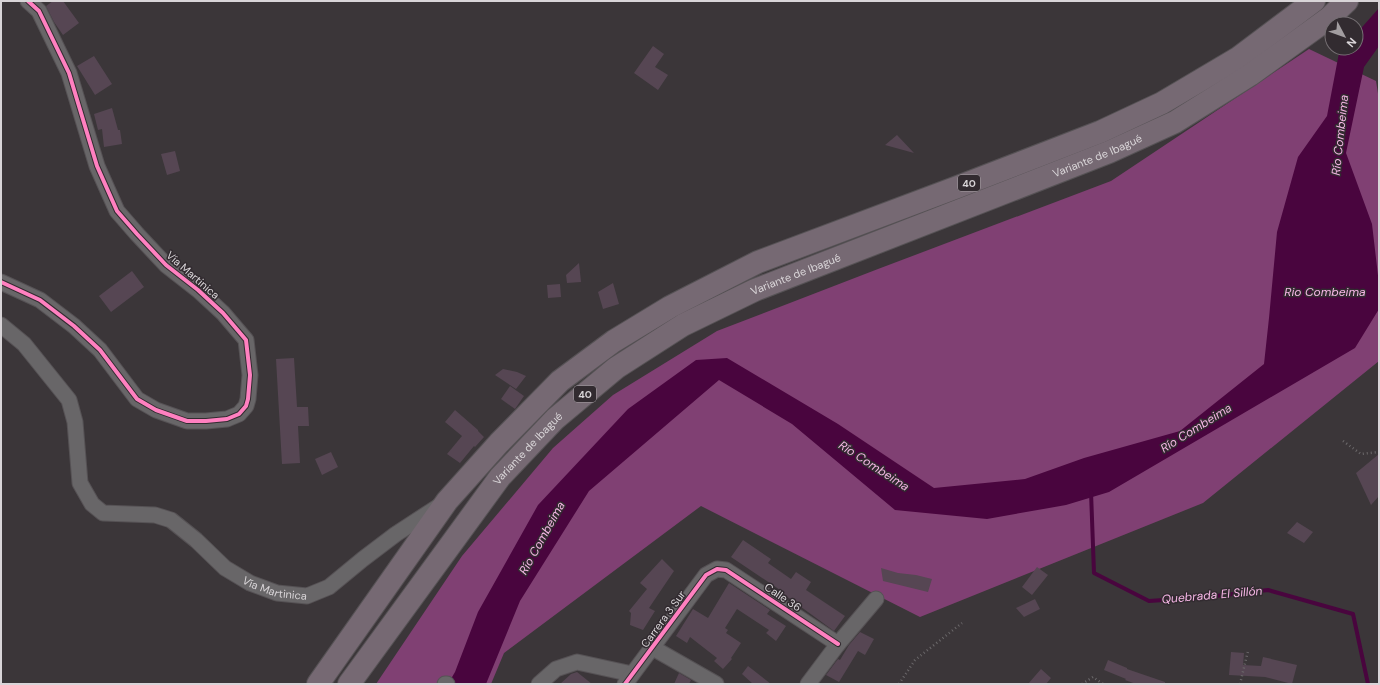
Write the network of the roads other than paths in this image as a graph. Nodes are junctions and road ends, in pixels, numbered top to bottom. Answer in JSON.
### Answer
{"nodes":[{"id":1,"x":28,"y":1,"type":"edge"},
{"id":2,"x":1347,"y":1,"type":"edge"},
{"id":3,"x":1313,"y":2,"type":"edge"},
{"id":4,"x":1,"y":282,"type":"edge"},
{"id":5,"x":1,"y":325,"type":"edge"},
{"id":6,"x":447,"y":501,"type":"junction"},
{"id":7,"x":717,"y":569,"type":"joint"},
{"id":8,"x":876,"y":599,"type":"dead end"},
{"id":9,"x":838,"y":644,"type":"junction"},
{"id":10,"x":653,"y":648,"type":"junction"},
{"id":11,"x":629,"y":679,"type":"edge"},
{"id":12,"x":318,"y":684,"type":"edge"},
{"id":13,"x":349,"y":684,"type":"edge"},
{"id":14,"x":539,"y":684,"type":"edge"},
{"id":15,"x":716,"y":684,"type":"edge"},
{"id":16,"x":808,"y":684,"type":"edge"}],
"edges":[{"from":1,"to":4,"type":"street","name":"Vía Martinica"},
{"from":2,"to":13,"type":"highway","name":"Variante de Ibagué","number":"40"},
{"from":3,"to":6,"type":"highway","name":"Variante de Ibagué","number":"40"},
{"from":5,"to":6,"type":"street","name":"Vía Martinica"},
{"from":6,"to":12,"type":"highway","name":"Variante de Ibagué","number":"40"},
{"from":7,"to":9,"type":"street","name":"Calle 36"},
{"from":7,"to":10,"type":"street","name":"Carrera 3 Sur"},
{"from":8,"to":9,"type":"street"},
{"from":9,"to":16,"type":"street"},
{"from":10,"to":11,"type":"street","name":"Carrera 3 Sur"},
{"from":10,"to":15,"type":"street"},
{"from":11,"to":14,"type":"street"}]}
